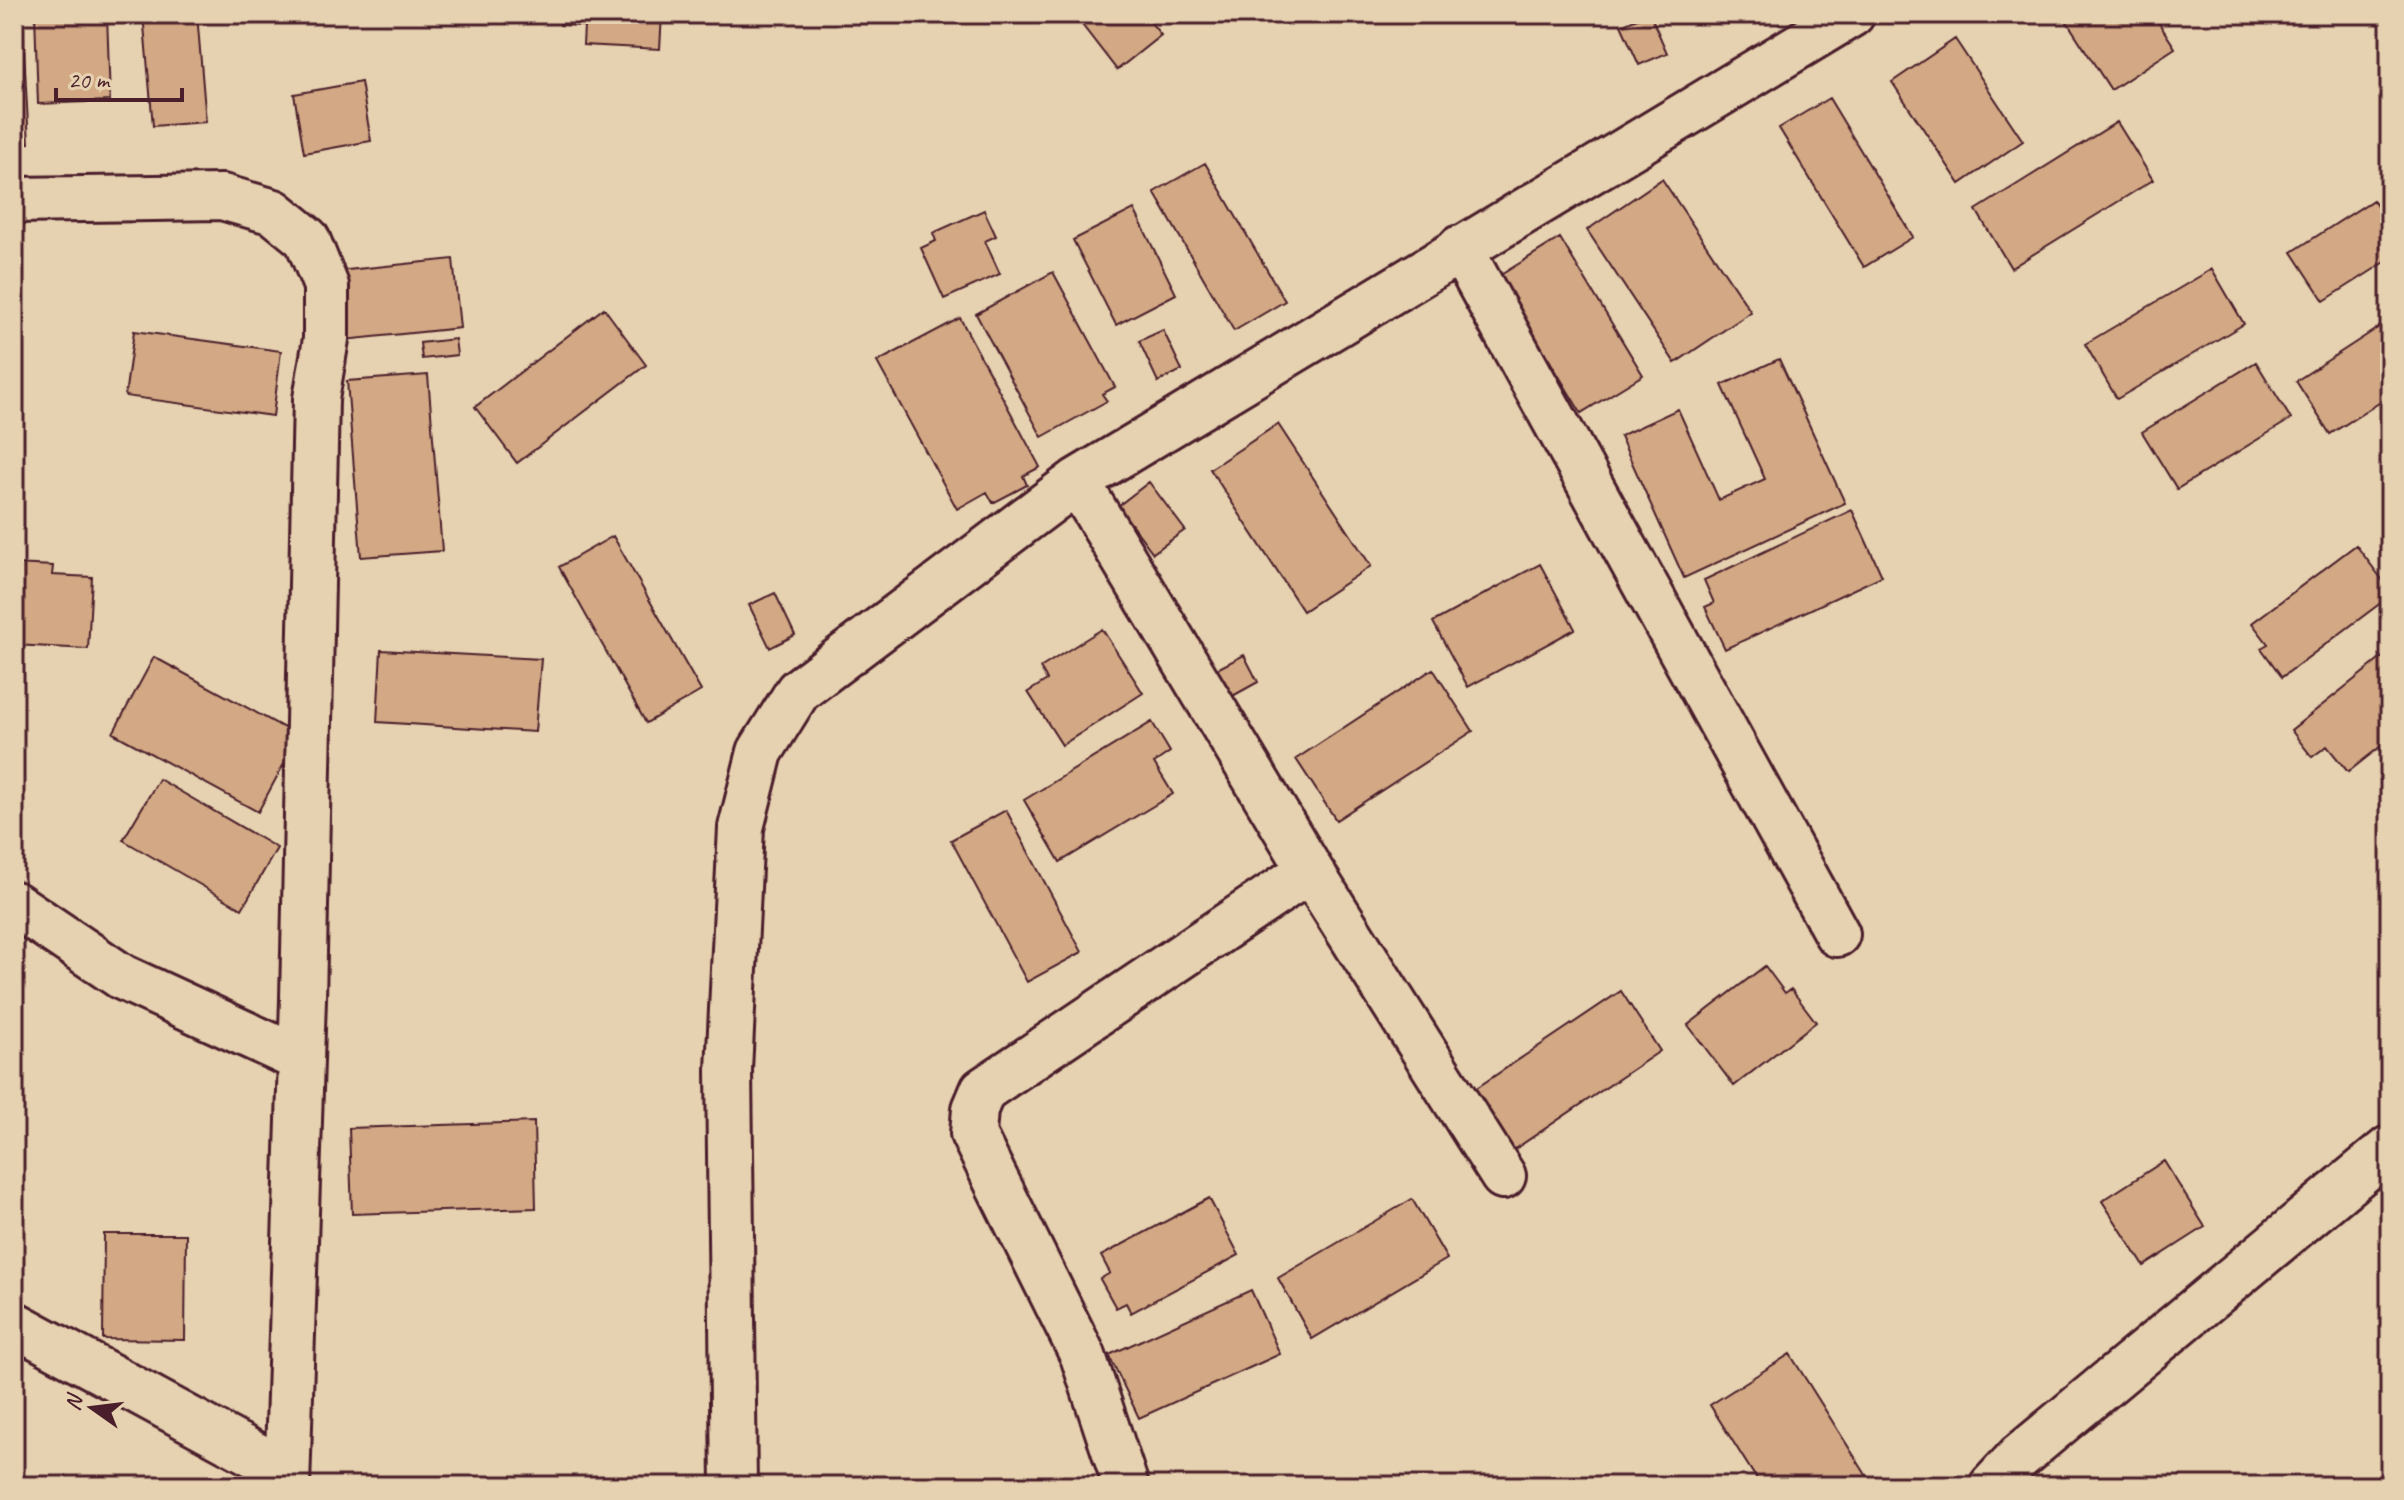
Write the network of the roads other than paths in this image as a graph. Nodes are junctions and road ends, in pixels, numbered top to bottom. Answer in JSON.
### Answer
{"nodes":[{"id":1,"x":1852,"y":14,"type":"edge"},
{"id":2,"x":14,"y":200,"type":"edge"},
{"id":3,"x":1460,"y":248,"type":"junction"},
{"id":4,"x":1077,"y":481,"type":"junction"},
{"id":5,"x":1310,"y":870,"type":"junction"},
{"id":6,"x":14,"y":904,"type":"edge"},
{"id":7,"x":1837,"y":934,"type":"dead end"},
{"id":8,"x":300,"y":1059,"type":"junction"},
{"id":9,"x":2390,"y":1148,"type":"edge"},
{"id":10,"x":1503,"y":1176,"type":"dead end"},
{"id":11,"x":14,"y":1324,"type":"edge"},
{"id":12,"x":286,"y":1478,"type":"edge"},
{"id":13,"x":734,"y":1486,"type":"edge"},
{"id":14,"x":1126,"y":1486,"type":"edge"},
{"id":15,"x":1992,"y":1486,"type":"edge"}],
"edges":[{"from":1,"to":3,"type":"street"},
{"from":2,"to":8,"type":"street"},
{"from":3,"to":4,"type":"street"},
{"from":3,"to":7,"type":"street"},
{"from":4,"to":5,"type":"street"},
{"from":4,"to":13,"type":"street"},
{"from":5,"to":10,"type":"street"},
{"from":5,"to":14,"type":"street"},
{"from":6,"to":8,"type":"street"},
{"from":8,"to":12,"type":"street"},
{"from":9,"to":15,"type":"street"},
{"from":11,"to":12,"type":"street"}]}
